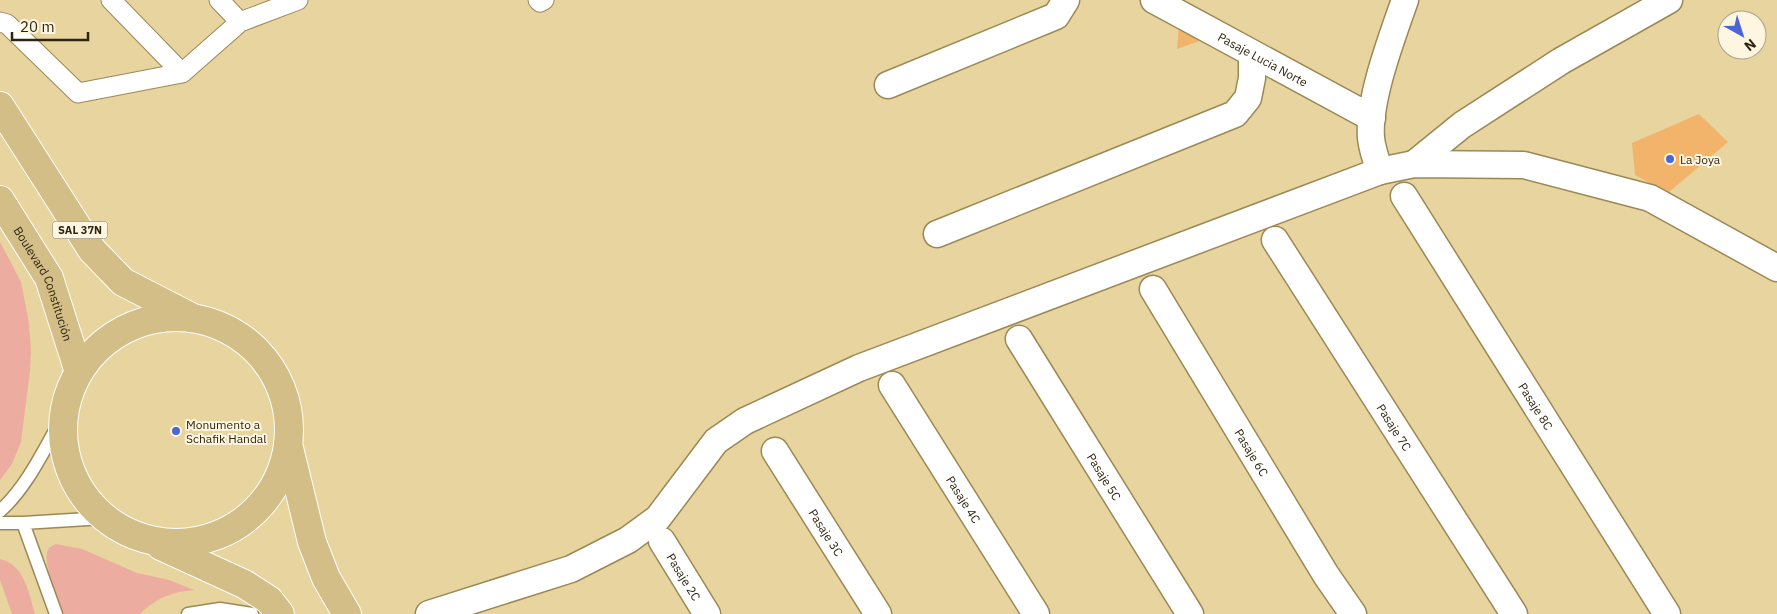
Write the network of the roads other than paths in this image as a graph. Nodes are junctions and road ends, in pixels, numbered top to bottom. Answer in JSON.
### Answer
{"nodes":[{"id":1,"x":111,"y":0,"type":"edge"},
{"id":2,"x":219,"y":0,"type":"edge"},
{"id":3,"x":298,"y":0,"type":"edge"},
{"id":4,"x":538,"y":0,"type":"edge"},
{"id":5,"x":544,"y":0,"type":"edge"},
{"id":6,"x":1066,"y":0,"type":"edge"},
{"id":7,"x":1154,"y":0,"type":"edge"},
{"id":8,"x":1405,"y":0,"type":"edge"},
{"id":9,"x":1669,"y":0,"type":"edge"},
{"id":10,"x":0,"y":22,"type":"edge"},
{"id":11,"x":240,"y":22,"type":"junction"},
{"id":12,"x":1252,"y":54,"type":"junction"},
{"id":13,"x":182,"y":73,"type":"junction"},
{"id":14,"x":888,"y":86,"type":"dead end"},
{"id":15,"x":0,"y":106,"type":"edge"},
{"id":16,"x":1372,"y":118,"type":"junction"},
{"id":17,"x":1414,"y":164,"type":"junction"},
{"id":18,"x":1380,"y":171,"type":"junction"},
{"id":19,"x":1404,"y":196,"type":"dead end"},
{"id":20,"x":0,"y":200,"type":"edge"},
{"id":21,"x":937,"y":234,"type":"dead end"},
{"id":22,"x":1275,"y":240,"type":"dead end"},
{"id":23,"x":1777,"y":268,"type":"edge"},
{"id":24,"x":1153,"y":289,"type":"dead end"},
{"id":25,"x":194,"y":319,"type":"junction"},
{"id":26,"x":1019,"y":339,"type":"dead end"},
{"id":27,"x":79,"y":372,"type":"junction"},
{"id":28,"x":892,"y":385,"type":"dead end"},
{"id":29,"x":64,"y":415,"type":"junction"},
{"id":30,"x":288,"y":443,"type":"junction"},
{"id":31,"x":775,"y":451,"type":"dead end"},
{"id":32,"x":0,"y":511,"type":"edge"},
{"id":33,"x":104,"y":518,"type":"junction"},
{"id":34,"x":0,"y":522,"type":"edge"},
{"id":35,"x":23,"y":523,"type":"junction"},
{"id":36,"x":148,"y":540,"type":"junction"},
{"id":37,"x":662,"y":541,"type":"dead end"},
{"id":38,"x":56,"y":614,"type":"edge"},
{"id":39,"x":188,"y":614,"type":"edge"},
{"id":40,"x":252,"y":614,"type":"edge"},
{"id":41,"x":280,"y":614,"type":"edge"},
{"id":42,"x":347,"y":614,"type":"edge"},
{"id":43,"x":429,"y":614,"type":"edge"},
{"id":44,"x":707,"y":614,"type":"edge"},
{"id":45,"x":878,"y":614,"type":"edge"},
{"id":46,"x":1036,"y":614,"type":"edge"},
{"id":47,"x":1190,"y":614,"type":"edge"},
{"id":48,"x":1353,"y":614,"type":"edge"},
{"id":49,"x":1514,"y":614,"type":"edge"},
{"id":50,"x":1667,"y":614,"type":"edge"}],
"edges":[{"from":1,"to":13,"type":"street"},
{"from":2,"to":11,"type":"street"},
{"from":3,"to":11,"type":"street"},
{"from":4,"to":5,"type":"street"},
{"from":6,"to":14,"type":"street"},
{"from":7,"to":12,"type":"street","name":"Pasaje Lucia Norte"},
{"from":8,"to":16,"type":"street"},
{"from":9,"to":17,"type":"street"},
{"from":10,"to":13,"type":"street"},
{"from":11,"to":13,"type":"street"},
{"from":12,"to":16,"type":"street","name":"Pasaje Lucia Norte"},
{"from":12,"to":21,"type":"street"},
{"from":15,"to":25,"type":"highway","number":"SAL 37N"},
{"from":16,"to":18,"type":"street"},
{"from":17,"to":18,"type":"street"},
{"from":17,"to":23,"type":"street"},
{"from":18,"to":43,"type":"street"},
{"from":19,"to":50,"type":"street","name":"Pasaje 8C"},
{"from":20,"to":27,"type":"highway","name":"Boulevard Constitución"},
{"from":22,"to":49,"type":"street","name":"Pasaje 7C"},
{"from":24,"to":48,"type":"street","name":"Pasaje 6C"},
{"from":25,"to":27,"type":"highway","number":"SAL 37N"},
{"from":25,"to":30,"type":"highway","number":"SAL 37N"},
{"from":26,"to":47,"type":"street","name":"Pasaje 5C"},
{"from":27,"to":29,"type":"highway","number":"SAL 37N"},
{"from":28,"to":46,"type":"street","name":"Pasaje 4C"},
{"from":29,"to":32,"type":"lane"},
{"from":29,"to":33,"type":"highway","number":"SAL 37N"},
{"from":30,"to":36,"type":"highway","number":"SAL 37N"},
{"from":30,"to":42,"type":"highway","number":"SAL 37N"},
{"from":31,"to":45,"type":"street","name":"Pasaje 3C"},
{"from":33,"to":35,"type":"lane"},
{"from":33,"to":36,"type":"highway","number":"SAL 37N"},
{"from":34,"to":35,"type":"lane"},
{"from":35,"to":38,"type":"lane"},
{"from":36,"to":41,"type":"highway","number":"SAL 37N"},
{"from":37,"to":44,"type":"street","name":"Pasaje 2C"},
{"from":39,"to":40,"type":"lane"}]}
